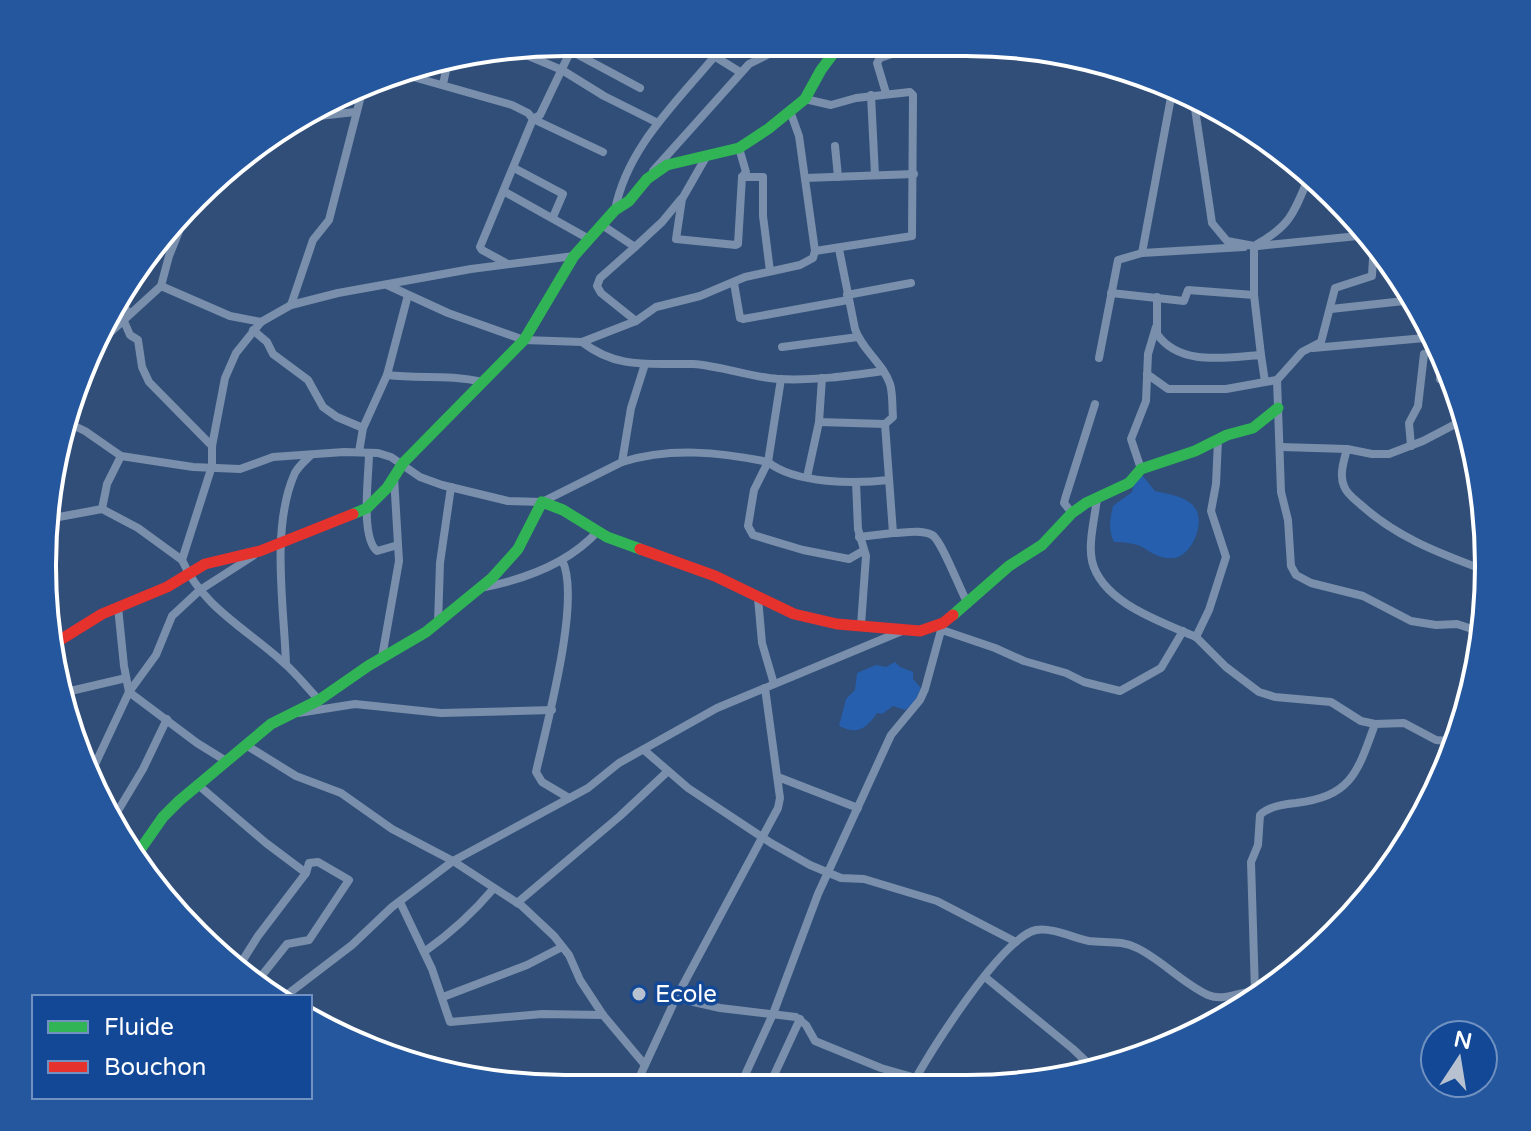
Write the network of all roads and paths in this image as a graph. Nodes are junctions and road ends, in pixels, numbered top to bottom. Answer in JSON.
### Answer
{"nodes":[{"id":1,"x":569,"y":56,"type":"edge"},
{"id":2,"x":580,"y":56,"type":"edge"},
{"id":3,"x":764,"y":56,"type":"edge"},
{"id":4,"x":832,"y":56,"type":"edge"},
{"id":5,"x":886,"y":56,"type":"edge"},
{"id":6,"x":531,"y":57,"type":"edge"},
{"id":7,"x":714,"y":57,"type":"joint"},
{"id":8,"x":446,"y":70,"type":"edge"},
{"id":9,"x":562,"y":70,"type":"junction"},
{"id":10,"x":740,"y":72,"type":"junction"},
{"id":11,"x":418,"y":78,"type":"edge"},
{"id":12,"x":443,"y":84,"type":"junction"},
{"id":13,"x":640,"y":88,"type":"dead end"},
{"id":14,"x":886,"y":93,"type":"junction"},
{"id":15,"x":871,"y":95,"type":"junction"},
{"id":16,"x":805,"y":99,"type":"junction"},
{"id":17,"x":359,"y":100,"type":"edge"},
{"id":18,"x":1171,"y":100,"type":"edge"},
{"id":19,"x":790,"y":111,"type":"junction"},
{"id":20,"x":1195,"y":111,"type":"edge"},
{"id":21,"x":355,"y":112,"type":"junction"},
{"id":22,"x":329,"y":115,"type":"edge"},
{"id":23,"x":533,"y":119,"type":"junction"},
{"id":24,"x":658,"y":123,"type":"junction"},
{"id":25,"x":835,"y":146,"type":"dead end"},
{"id":26,"x":739,"y":148,"type":"junction"},
{"id":27,"x":603,"y":152,"type":"dead end"},
{"id":28,"x":706,"y":157,"type":"junction"},
{"id":29,"x":514,"y":168,"type":"junction"},
{"id":30,"x":914,"y":174,"type":"junction"},
{"id":31,"x":875,"y":175,"type":"junction"},
{"id":32,"x":742,"y":177,"type":"junction"},
{"id":33,"x":838,"y":177,"type":"junction"},
{"id":34,"x":805,"y":178,"type":"junction"},
{"id":35,"x":647,"y":179,"type":"junction"},
{"id":36,"x":1305,"y":186,"type":"edge"},
{"id":37,"x":505,"y":192,"type":"junction"},
{"id":38,"x":682,"y":199,"type":"junction"},
{"id":39,"x":615,"y":210,"type":"junction"},
{"id":40,"x":553,"y":217,"type":"junction"},
{"id":41,"x":602,"y":225,"type":"junction"},
{"id":42,"x":177,"y":236,"type":"edge"},
{"id":43,"x":1354,"y":236,"type":"edge"},
{"id":44,"x":589,"y":239,"type":"junction"},
{"id":45,"x":1254,"y":246,"type":"junction"},
{"id":46,"x":635,"y":247,"type":"junction"},
{"id":47,"x":839,"y":249,"type":"junction"},
{"id":48,"x":815,"y":251,"type":"junction"},
{"id":49,"x":1142,"y":253,"type":"junction"},
{"id":50,"x":574,"y":256,"type":"junction"},
{"id":51,"x":1373,"y":259,"type":"edge"},
{"id":52,"x":506,"y":264,"type":"junction"},
{"id":53,"x":770,"y":271,"type":"junction"},
{"id":54,"x":734,"y":283,"type":"junction"},
{"id":55,"x":911,"y":283,"type":"dead end"},
{"id":56,"x":386,"y":285,"type":"junction"},
{"id":57,"x":161,"y":286,"type":"junction"},
{"id":58,"x":1111,"y":293,"type":"junction"},
{"id":59,"x":408,"y":295,"type":"junction"},
{"id":60,"x":1254,"y":295,"type":"junction"},
{"id":61,"x":1157,"y":297,"type":"junction"},
{"id":62,"x":847,"y":298,"type":"junction"},
{"id":63,"x":1401,"y":301,"type":"edge"},
{"id":64,"x":291,"y":305,"type":"junction"},
{"id":65,"x":1331,"y":309,"type":"junction"},
{"id":66,"x":123,"y":312,"type":"edge"},
{"id":67,"x":126,"y":316,"type":"junction"},
{"id":68,"x":636,"y":321,"type":"junction"},
{"id":69,"x":261,"y":322,"type":"junction"},
{"id":70,"x":117,"y":325,"type":"edge"},
{"id":71,"x":1157,"y":325,"type":"junction"},
{"id":72,"x":253,"y":330,"type":"junction"},
{"id":73,"x":858,"y":337,"type":"junction"},
{"id":74,"x":1421,"y":338,"type":"edge"},
{"id":75,"x":524,"y":340,"type":"junction"},
{"id":76,"x":582,"y":342,"type":"junction"},
{"id":77,"x":782,"y":347,"type":"dead end"},
{"id":78,"x":1309,"y":348,"type":"junction"},
{"id":79,"x":1424,"y":354,"type":"dead end"},
{"id":80,"x":1261,"y":355,"type":"junction"},
{"id":81,"x":1099,"y":358,"type":"dead end"},
{"id":82,"x":645,"y":364,"type":"junction"},
{"id":83,"x":883,"y":371,"type":"junction"},
{"id":84,"x":1147,"y":374,"type":"junction"},
{"id":85,"x":387,"y":375,"type":"junction"},
{"id":86,"x":822,"y":378,"type":"junction"},
{"id":87,"x":781,"y":379,"type":"junction"},
{"id":88,"x":1277,"y":380,"type":"junction"},
{"id":89,"x":483,"y":382,"type":"junction"},
{"id":90,"x":1265,"y":382,"type":"junction"},
{"id":91,"x":1095,"y":404,"type":"dead end"},
{"id":92,"x":1278,"y":408,"type":"junction"},
{"id":93,"x":819,"y":422,"type":"junction"},
{"id":94,"x":885,"y":424,"type":"junction"},
{"id":95,"x":1455,"y":424,"type":"edge"},
{"id":96,"x":75,"y":426,"type":"edge"},
{"id":97,"x":363,"y":428,"type":"junction"},
{"id":98,"x":1218,"y":440,"type":"junction"},
{"id":99,"x":212,"y":446,"type":"junction"},
{"id":100,"x":1411,"y":446,"type":"junction"},
{"id":101,"x":1281,"y":447,"type":"junction"},
{"id":102,"x":1347,"y":449,"type":"junction"},
{"id":103,"x":364,"y":452,"type":"junction"},
{"id":104,"x":311,"y":455,"type":"junction"},
{"id":105,"x":121,"y":456,"type":"junction"},
{"id":106,"x":622,"y":462,"type":"junction"},
{"id":107,"x":768,"y":462,"type":"junction"},
{"id":108,"x":403,"y":463,"type":"junction"},
{"id":109,"x":212,"y":466,"type":"junction"},
{"id":110,"x":1141,"y":469,"type":"junction"},
{"id":111,"x":394,"y":477,"type":"junction"},
{"id":112,"x":807,"y":477,"type":"junction"},
{"id":113,"x":889,"y":480,"type":"junction"},
{"id":114,"x":856,"y":482,"type":"junction"},
{"id":115,"x":451,"y":487,"type":"junction"},
{"id":116,"x":1097,"y":498,"type":"junction"},
{"id":117,"x":542,"y":502,"type":"junction"},
{"id":118,"x":367,"y":508,"type":"junction"},
{"id":119,"x":102,"y":509,"type":"junction"},
{"id":120,"x":1072,"y":513,"type":"junction"},
{"id":121,"x":58,"y":517,"type":"edge"},
{"id":122,"x":598,"y":531,"type":"junction"},
{"id":123,"x":893,"y":533,"type":"junction"},
{"id":124,"x":859,"y":537,"type":"junction"},
{"id":125,"x":282,"y":543,"type":"junction"},
{"id":126,"x":398,"y":545,"type":"junction"},
{"id":127,"x":260,"y":551,"type":"junction"},
{"id":128,"x":863,"y":551,"type":"junction"},
{"id":129,"x":562,"y":560,"type":"junction"},
{"id":130,"x":185,"y":566,"type":"junction"},
{"id":131,"x":1475,"y":566,"type":"edge"},
{"id":132,"x":480,"y":588,"type":"junction"},
{"id":133,"x":200,"y":590,"type":"junction"},
{"id":134,"x":758,"y":598,"type":"junction"},
{"id":135,"x":968,"y":604,"type":"junction"},
{"id":136,"x":118,"y":607,"type":"junction"},
{"id":137,"x":438,"y":623,"type":"junction"},
{"id":138,"x":861,"y":625,"type":"junction"},
{"id":139,"x":943,"y":626,"type":"junction"},
{"id":140,"x":1471,"y":629,"type":"edge"},
{"id":141,"x":903,"y":631,"type":"junction"},
{"id":142,"x":1183,"y":631,"type":"junction"},
{"id":143,"x":1196,"y":637,"type":"junction"},
{"id":144,"x":61,"y":639,"type":"edge"},
{"id":145,"x":382,"y":657,"type":"junction"},
{"id":146,"x":286,"y":664,"type":"junction"},
{"id":147,"x":126,"y":678,"type":"junction"},
{"id":148,"x":769,"y":686,"type":"junction"},
{"id":149,"x":72,"y":691,"type":"edge"},
{"id":150,"x":129,"y":692,"type":"junction"},
{"id":151,"x":319,"y":700,"type":"junction"},
{"id":152,"x":552,"y":710,"type":"junction"},
{"id":153,"x":288,"y":714,"type":"junction"},
{"id":154,"x":167,"y":719,"type":"junction"},
{"id":155,"x":1375,"y":724,"type":"junction"},
{"id":156,"x":1443,"y":741,"type":"edge"},
{"id":157,"x":246,"y":745,"type":"junction"},
{"id":158,"x":644,"y":750,"type":"junction"},
{"id":159,"x":226,"y":761,"type":"junction"},
{"id":160,"x":96,"y":762,"type":"edge"},
{"id":161,"x":668,"y":771,"type":"junction"},
{"id":162,"x":778,"y":777,"type":"junction"},
{"id":163,"x":197,"y":784,"type":"junction"},
{"id":164,"x":569,"y":798,"type":"junction"},
{"id":165,"x":858,"y":808,"type":"junction"},
{"id":166,"x":118,"y":809,"type":"edge"},
{"id":167,"x":763,"y":838,"type":"junction"},
{"id":168,"x":141,"y":848,"type":"edge"},
{"id":169,"x":453,"y":861,"type":"junction"},
{"id":170,"x":306,"y":873,"type":"junction"},
{"id":171,"x":828,"y":873,"type":"junction"},
{"id":172,"x":494,"y":888,"type":"junction"},
{"id":173,"x":400,"y":902,"type":"junction"},
{"id":174,"x":517,"y":903,"type":"junction"},
{"id":175,"x":1016,"y":942,"type":"junction"},
{"id":176,"x":562,"y":947,"type":"junction"},
{"id":177,"x":424,"y":952,"type":"junction"},
{"id":178,"x":243,"y":960,"type":"edge"},
{"id":179,"x":262,"y":975,"type":"edge"},
{"id":180,"x":985,"y":977,"type":"junction"},
{"id":181,"x":1257,"y":983,"type":"edge"},
{"id":182,"x":289,"y":993,"type":"edge"},
{"id":183,"x":1242,"y":993,"type":"edge"},
{"id":184,"x":443,"y":997,"type":"junction"},
{"id":185,"x":676,"y":998,"type":"junction"},
{"id":186,"x":773,"y":1014,"type":"junction"},
{"id":187,"x":603,"y":1015,"type":"junction"},
{"id":188,"x":800,"y":1019,"type":"junction"},
{"id":189,"x":1085,"y":1061,"type":"edge"},
{"id":190,"x":645,"y":1065,"type":"junction"},
{"id":191,"x":640,"y":1075,"type":"edge"},
{"id":192,"x":745,"y":1075,"type":"edge"},
{"id":193,"x":774,"y":1075,"type":"edge"},
{"id":194,"x":898,"y":1075,"type":"edge"},
{"id":195,"x":919,"y":1075,"type":"edge"}],
"edges":[{"from":1,"to":9,"type":"street"},
{"from":2,"to":13,"type":"street"},
{"from":3,"to":10,"type":"street"},
{"from":4,"to":16,"type":"street"},
{"from":5,"to":14,"type":"street"},
{"from":6,"to":9,"type":"street"},
{"from":7,"to":10,"type":"street"},
{"from":7,"to":24,"type":"street"},
{"from":8,"to":12,"type":"street"},
{"from":9,"to":23,"type":"street"},
{"from":9,"to":24,"type":"street"},
{"from":10,"to":35,"type":"street"},
{"from":11,"to":12,"type":"street"},
{"from":12,"to":23,"type":"street"},
{"from":14,"to":15,"type":"street"},
{"from":14,"to":30,"type":"street"},
{"from":15,"to":16,"type":"street"},
{"from":15,"to":31,"type":"street"},
{"from":16,"to":19,"type":"street"},
{"from":17,"to":21,"type":"street"},
{"from":18,"to":49,"type":"street"},
{"from":19,"to":26,"type":"street"},
{"from":19,"to":34,"type":"street"},
{"from":20,"to":45,"type":"street"},
{"from":21,"to":22,"type":"street"},
{"from":21,"to":64,"type":"street"},
{"from":23,"to":27,"type":"street"},
{"from":23,"to":29,"type":"street"},
{"from":24,"to":39,"type":"street"},
{"from":25,"to":33,"type":"street"},
{"from":26,"to":28,"type":"street"},
{"from":26,"to":32,"type":"street"},
{"from":28,"to":35,"type":"street"},
{"from":28,"to":38,"type":"street"},
{"from":29,"to":37,"type":"street"},
{"from":29,"to":40,"type":"street"},
{"from":30,"to":31,"type":"street"},
{"from":30,"to":47,"type":"street"},
{"from":31,"to":33,"type":"street"},
{"from":32,"to":38,"type":"street"},
{"from":32,"to":53,"type":"street"},
{"from":33,"to":34,"type":"street"},
{"from":34,"to":48,"type":"street"},
{"from":35,"to":39,"type":"street"},
{"from":36,"to":45,"type":"street"},
{"from":37,"to":40,"type":"street"},
{"from":37,"to":52,"type":"street"},
{"from":38,"to":46,"type":"street"},
{"from":39,"to":41,"type":"street"},
{"from":40,"to":44,"type":"street"},
{"from":41,"to":44,"type":"street"},
{"from":41,"to":46,"type":"street"},
{"from":42,"to":57,"type":"street"},
{"from":43,"to":45,"type":"street"},
{"from":44,"to":50,"type":"street"},
{"from":45,"to":49,"type":"street"},
{"from":45,"to":60,"type":"street"},
{"from":46,"to":68,"type":"street"},
{"from":47,"to":48,"type":"street"},
{"from":47,"to":62,"type":"street"},
{"from":48,"to":53,"type":"street"},
{"from":49,"to":58,"type":"street"},
{"from":50,"to":52,"type":"street"},
{"from":50,"to":75,"type":"street"},
{"from":51,"to":65,"type":"street"},
{"from":52,"to":56,"type":"street"},
{"from":53,"to":54,"type":"street"},
{"from":54,"to":62,"type":"street"},
{"from":54,"to":68,"type":"street"},
{"from":55,"to":62,"type":"street"},
{"from":56,"to":59,"type":"street"},
{"from":56,"to":64,"type":"street"},
{"from":57,"to":67,"type":"street"},
{"from":57,"to":69,"type":"street"},
{"from":58,"to":61,"type":"street"},
{"from":58,"to":81,"type":"street"},
{"from":59,"to":75,"type":"street"},
{"from":59,"to":85,"type":"street"},
{"from":60,"to":61,"type":"street"},
{"from":60,"to":80,"type":"street"},
{"from":61,"to":71,"type":"street"},
{"from":62,"to":73,"type":"street"},
{"from":63,"to":65,"type":"street"},
{"from":64,"to":69,"type":"street"},
{"from":65,"to":78,"type":"street"},
{"from":66,"to":67,"type":"street"},
{"from":67,"to":70,"type":"street"},
{"from":67,"to":99,"type":"street"},
{"from":68,"to":76,"type":"street"},
{"from":69,"to":72,"type":"street"},
{"from":71,"to":80,"type":"street"},
{"from":71,"to":84,"type":"street"},
{"from":72,"to":97,"type":"street"},
{"from":72,"to":99,"type":"street"},
{"from":73,"to":77,"type":"street"},
{"from":73,"to":83,"type":"street"},
{"from":74,"to":78,"type":"street"},
{"from":75,"to":76,"type":"street"},
{"from":75,"to":89,"type":"street"},
{"from":76,"to":82,"type":"street"},
{"from":78,"to":88,"type":"street"},
{"from":79,"to":100,"type":"street"},
{"from":80,"to":90,"type":"street"},
{"from":82,"to":87,"type":"street"},
{"from":82,"to":106,"type":"street"},
{"from":83,"to":86,"type":"street"},
{"from":83,"to":94,"type":"street"},
{"from":84,"to":90,"type":"street"},
{"from":84,"to":110,"type":"street"},
{"from":85,"to":89,"type":"street"},
{"from":85,"to":97,"type":"street"},
{"from":86,"to":87,"type":"street"},
{"from":86,"to":93,"type":"street"},
{"from":87,"to":107,"type":"street"},
{"from":88,"to":90,"type":"street"},
{"from":88,"to":92,"type":"street"},
{"from":89,"to":108,"type":"street"},
{"from":91,"to":120,"type":"street"},
{"from":92,"to":98,"type":"street"},
{"from":92,"to":101,"type":"street"},
{"from":93,"to":94,"type":"street"},
{"from":93,"to":112,"type":"street"},
{"from":94,"to":113,"type":"street"},
{"from":95,"to":100,"type":"street"},
{"from":96,"to":105,"type":"street"},
{"from":97,"to":103,"type":"street"},
{"from":98,"to":110,"type":"street"},
{"from":98,"to":143,"type":"street"},
{"from":99,"to":109,"type":"street"},
{"from":100,"to":102,"type":"street"},
{"from":101,"to":102,"type":"street"},
{"from":101,"to":140,"type":"street"},
{"from":102,"to":131,"type":"street"},
{"from":103,"to":104,"type":"street"},
{"from":103,"to":108,"type":"street"},
{"from":103,"to":118,"type":"street"},
{"from":104,"to":109,"type":"street"},
{"from":104,"to":125,"type":"street"},
{"from":105,"to":109,"type":"street"},
{"from":105,"to":119,"type":"street"},
{"from":106,"to":107,"type":"street"},
{"from":106,"to":117,"type":"street"},
{"from":107,"to":112,"type":"street"},
{"from":107,"to":128,"type":"street"},
{"from":108,"to":111,"type":"street"},
{"from":108,"to":115,"type":"street"},
{"from":109,"to":130,"type":"street"},
{"from":110,"to":116,"type":"street"},
{"from":111,"to":118,"type":"street"},
{"from":111,"to":126,"type":"street"},
{"from":112,"to":114,"type":"street"},
{"from":113,"to":114,"type":"street"},
{"from":113,"to":123,"type":"street"},
{"from":114,"to":124,"type":"street"},
{"from":115,"to":117,"type":"street"},
{"from":115,"to":137,"type":"street"},
{"from":116,"to":120,"type":"street"},
{"from":116,"to":142,"type":"street"},
{"from":117,"to":122,"type":"street"},
{"from":117,"to":132,"type":"street"},
{"from":118,"to":125,"type":"street"},
{"from":118,"to":126,"type":"street"},
{"from":119,"to":121,"type":"street"},
{"from":119,"to":130,"type":"street"},
{"from":120,"to":135,"type":"street"},
{"from":122,"to":129,"type":"street"},
{"from":122,"to":134,"type":"street"},
{"from":123,"to":124,"type":"street"},
{"from":123,"to":135,"type":"street"},
{"from":124,"to":128,"type":"street"},
{"from":125,"to":127,"type":"street"},
{"from":125,"to":146,"type":"street"},
{"from":126,"to":145,"type":"street"},
{"from":127,"to":130,"type":"street"},
{"from":127,"to":133,"type":"street"},
{"from":128,"to":138,"type":"street"},
{"from":129,"to":132,"type":"street"},
{"from":129,"to":152,"type":"street"},
{"from":130,"to":133,"type":"street"},
{"from":130,"to":136,"type":"street"},
{"from":132,"to":137,"type":"street"},
{"from":133,"to":146,"type":"street"},
{"from":133,"to":150,"type":"street"},
{"from":134,"to":138,"type":"street"},
{"from":134,"to":148,"type":"street"},
{"from":135,"to":139,"type":"street"},
{"from":136,"to":144,"type":"street"},
{"from":136,"to":147,"type":"street"},
{"from":137,"to":145,"type":"street"},
{"from":138,"to":141,"type":"street"},
{"from":139,"to":141,"type":"street"},
{"from":139,"to":142,"type":"street"},
{"from":139,"to":165,"type":"street"},
{"from":141,"to":148,"type":"street"},
{"from":142,"to":143,"type":"street"},
{"from":143,"to":155,"type":"street"},
{"from":145,"to":151,"type":"street"},
{"from":146,"to":151,"type":"street"},
{"from":147,"to":149,"type":"street"},
{"from":147,"to":150,"type":"street"},
{"from":148,"to":158,"type":"street"},
{"from":148,"to":162,"type":"street"},
{"from":150,"to":154,"type":"street"},
{"from":150,"to":160,"type":"street"},
{"from":151,"to":153,"type":"street"},
{"from":152,"to":153,"type":"street"},
{"from":152,"to":164,"type":"street"},
{"from":153,"to":157,"type":"street"},
{"from":154,"to":159,"type":"street"},
{"from":154,"to":166,"type":"street"},
{"from":155,"to":156,"type":"street"},
{"from":155,"to":181,"type":"street"},
{"from":157,"to":159,"type":"street"},
{"from":157,"to":169,"type":"street"},
{"from":158,"to":161,"type":"street"},
{"from":158,"to":164,"type":"street"},
{"from":159,"to":163,"type":"street"},
{"from":161,"to":167,"type":"street"},
{"from":161,"to":174,"type":"street"},
{"from":162,"to":165,"type":"street"},
{"from":162,"to":167,"type":"street"},
{"from":163,"to":168,"type":"street"},
{"from":163,"to":170,"type":"street"},
{"from":164,"to":169,"type":"street"},
{"from":165,"to":171,"type":"street"},
{"from":167,"to":171,"type":"street"},
{"from":167,"to":185,"type":"street"},
{"from":169,"to":172,"type":"street"},
{"from":169,"to":173,"type":"street"},
{"from":170,"to":178,"type":"street"},
{"from":170,"to":179,"type":"street"},
{"from":171,"to":175,"type":"street"},
{"from":171,"to":186,"type":"street"},
{"from":172,"to":174,"type":"street"},
{"from":172,"to":177,"type":"street"},
{"from":173,"to":177,"type":"street"},
{"from":173,"to":182,"type":"street"},
{"from":174,"to":176,"type":"street"},
{"from":175,"to":180,"type":"street"},
{"from":175,"to":183,"type":"street"},
{"from":176,"to":184,"type":"street"},
{"from":176,"to":187,"type":"street"},
{"from":177,"to":184,"type":"street"},
{"from":180,"to":189,"type":"street"},
{"from":180,"to":195,"type":"street"},
{"from":184,"to":187,"type":"street"},
{"from":185,"to":186,"type":"street"},
{"from":185,"to":190,"type":"street"},
{"from":186,"to":188,"type":"street"},
{"from":186,"to":192,"type":"street"},
{"from":187,"to":190,"type":"street"},
{"from":188,"to":193,"type":"street"},
{"from":188,"to":194,"type":"street"},
{"from":190,"to":191,"type":"street"}]}
